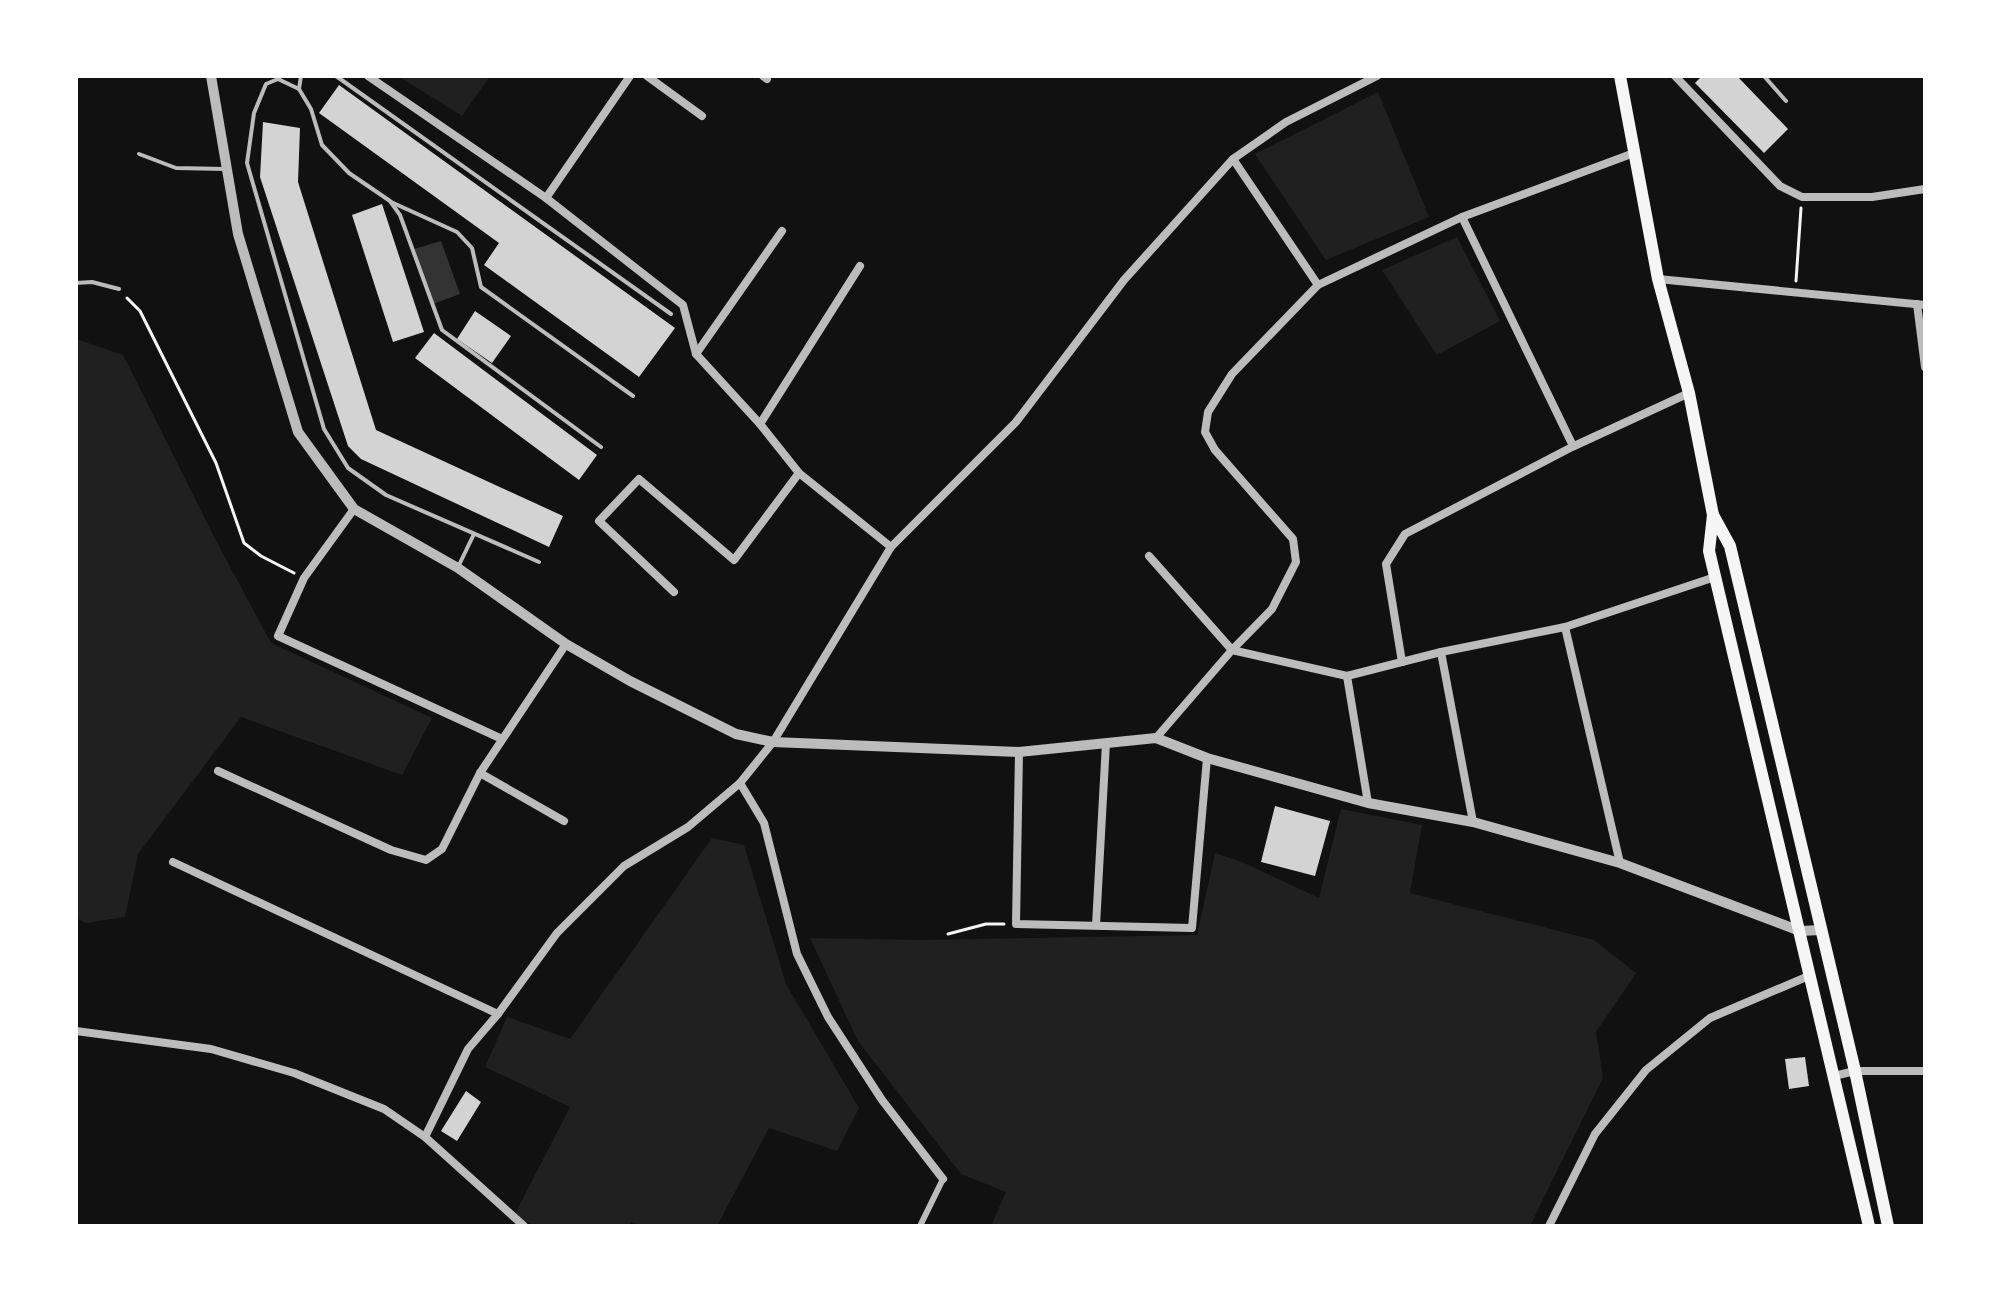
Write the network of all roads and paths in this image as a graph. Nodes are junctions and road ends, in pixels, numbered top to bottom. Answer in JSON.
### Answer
{"nodes":[{"id":1,"x":211,"y":76,"type":"edge"},
{"id":2,"x":301,"y":76,"type":"edge"},
{"id":3,"x":336,"y":76,"type":"edge"},
{"id":4,"x":368,"y":76,"type":"edge"},
{"id":5,"x":630,"y":76,"type":"edge"},
{"id":6,"x":647,"y":76,"type":"edge"},
{"id":7,"x":1377,"y":76,"type":"edge"},
{"id":8,"x":1620,"y":76,"type":"edge"},
{"id":9,"x":1675,"y":76,"type":"edge"},
{"id":10,"x":1764,"y":76,"type":"edge"},
{"id":11,"x":299,"y":89,"type":"junction"},
{"id":12,"x":1786,"y":101,"type":"dead end"},
{"id":13,"x":702,"y":116,"type":"dead end"},
{"id":14,"x":1634,"y":153,"type":"junction"},
{"id":15,"x":139,"y":154,"type":"dead end"},
{"id":16,"x":1233,"y":159,"type":"junction"},
{"id":17,"x":227,"y":169,"type":"junction"},
{"id":18,"x":1925,"y":189,"type":"edge"},
{"id":19,"x":1802,"y":197,"type":"junction"},
{"id":20,"x":546,"y":198,"type":"junction"},
{"id":21,"x":390,"y":201,"type":"junction"},
{"id":22,"x":1462,"y":217,"type":"junction"},
{"id":23,"x":782,"y":231,"type":"dead end"},
{"id":24,"x":860,"y":266,"type":"dead end"},
{"id":25,"x":1658,"y":279,"type":"junction"},
{"id":26,"x":76,"y":283,"type":"edge"},
{"id":27,"x":1318,"y":285,"type":"junction"},
{"id":28,"x":119,"y":289,"type":"joint"},
{"id":29,"x":1796,"y":293,"type":"junction"},
{"id":30,"x":1921,"y":304,"type":"edge"},
{"id":31,"x":671,"y":314,"type":"dead end"},
{"id":32,"x":696,"y":354,"type":"junction"},
{"id":33,"x":1925,"y":367,"type":"edge"},
{"id":34,"x":1689,"y":393,"type":"junction"},
{"id":35,"x":633,"y":396,"type":"dead end"},
{"id":36,"x":760,"y":424,"type":"junction"},
{"id":37,"x":1573,"y":446,"type":"junction"},
{"id":38,"x":601,"y":447,"type":"dead end"},
{"id":39,"x":799,"y":473,"type":"junction"},
{"id":40,"x":354,"y":509,"type":"junction"},
{"id":41,"x":1713,"y":515,"type":"junction"},
{"id":42,"x":474,"y":533,"type":"junction"},
{"id":43,"x":891,"y":547,"type":"junction"},
{"id":44,"x":1149,"y":556,"type":"dead end"},
{"id":45,"x":539,"y":562,"type":"dead end"},
{"id":46,"x":458,"y":568,"type":"junction"},
{"id":47,"x":1715,"y":577,"type":"junction"},
{"id":48,"x":304,"y":578,"type":"junction"},
{"id":49,"x":674,"y":592,"type":"dead end"},
{"id":50,"x":1565,"y":627,"type":"junction"},
{"id":51,"x":566,"y":644,"type":"junction"},
{"id":52,"x":1232,"y":650,"type":"junction"},
{"id":53,"x":1441,"y":652,"type":"junction"},
{"id":54,"x":1402,"y":662,"type":"junction"},
{"id":55,"x":1347,"y":676,"type":"junction"},
{"id":56,"x":1156,"y":738,"type":"junction"},
{"id":57,"x":502,"y":739,"type":"junction"},
{"id":58,"x":773,"y":742,"type":"junction"},
{"id":59,"x":1106,"y":743,"type":"junction"},
{"id":60,"x":1019,"y":752,"type":"junction"},
{"id":61,"x":1207,"y":758,"type":"junction"},
{"id":62,"x":218,"y":771,"type":"dead end"},
{"id":63,"x":480,"y":773,"type":"junction"},
{"id":64,"x":740,"y":783,"type":"junction"},
{"id":65,"x":1368,"y":803,"type":"junction"},
{"id":66,"x":564,"y":821,"type":"dead end"},
{"id":67,"x":1473,"y":822,"type":"junction"},
{"id":68,"x":173,"y":862,"type":"dead end"},
{"id":69,"x":1620,"y":863,"type":"junction"},
{"id":70,"x":1016,"y":924,"type":"junction"},
{"id":71,"x":1096,"y":925,"type":"junction"},
{"id":72,"x":1821,"y":930,"type":"junction"},
{"id":73,"x":1800,"y":931,"type":"junction"},
{"id":74,"x":948,"y":934,"type":"dead end"},
{"id":75,"x":1811,"y":975,"type":"junction"},
{"id":76,"x":498,"y":1014,"type":"junction"},
{"id":77,"x":76,"y":1031,"type":"edge"},
{"id":78,"x":1855,"y":1071,"type":"junction"},
{"id":79,"x":1925,"y":1071,"type":"edge"},
{"id":80,"x":1834,"y":1076,"type":"junction"},
{"id":81,"x":425,"y":1137,"type":"junction"},
{"id":82,"x":943,"y":1179,"type":"joint"},
{"id":83,"x":524,"y":1226,"type":"edge"},
{"id":84,"x":920,"y":1226,"type":"edge"},
{"id":85,"x":1549,"y":1226,"type":"edge"},
{"id":86,"x":1869,"y":1226,"type":"edge"},
{"id":87,"x":1888,"y":1226,"type":"edge"}],
"edges":[{"from":1,"to":17,"type":"street"},
{"from":2,"to":11,"type":"lane"},
{"from":3,"to":31,"type":"lane"},
{"from":4,"to":20,"type":"street"},
{"from":5,"to":20,"type":"street"},
{"from":6,"to":13,"type":"street"},
{"from":7,"to":16,"type":"street"},
{"from":8,"to":14,"type":"main road"},
{"from":9,"to":19,"type":"street"},
{"from":10,"to":12,"type":"lane"},
{"from":11,"to":21,"type":"lane"},
{"from":11,"to":42,"type":"lane"},
{"from":14,"to":22,"type":"street"},
{"from":14,"to":25,"type":"main road"},
{"from":15,"to":17,"type":"lane"},
{"from":16,"to":27,"type":"street"},
{"from":16,"to":43,"type":"street"},
{"from":17,"to":40,"type":"street"},
{"from":18,"to":19,"type":"street"},
{"from":19,"to":29,"type":"path"},
{"from":20,"to":32,"type":"street"},
{"from":21,"to":35,"type":"lane"},
{"from":21,"to":38,"type":"lane"},
{"from":22,"to":27,"type":"street"},
{"from":22,"to":37,"type":"street"},
{"from":23,"to":32,"type":"street"},
{"from":24,"to":36,"type":"street"},
{"from":25,"to":29,"type":"street"},
{"from":25,"to":34,"type":"main road"},
{"from":26,"to":28,"type":"lane"},
{"from":27,"to":52,"type":"street"},
{"from":28,"to":48,"type":"path"},
{"from":29,"to":30,"type":"street"},
{"from":30,"to":33,"type":"street"},
{"from":32,"to":36,"type":"street"},
{"from":34,"to":37,"type":"street"},
{"from":34,"to":41,"type":"main road"},
{"from":36,"to":39,"type":"street"},
{"from":37,"to":54,"type":"street"},
{"from":39,"to":43,"type":"street"},
{"from":39,"to":49,"type":"street"},
{"from":40,"to":46,"type":"street"},
{"from":40,"to":48,"type":"street"},
{"from":41,"to":47,"type":"main road"},
{"from":41,"to":72,"type":"main road"},
{"from":42,"to":45,"type":"lane"},
{"from":42,"to":46,"type":"lane"},
{"from":43,"to":58,"type":"street"},
{"from":44,"to":52,"type":"street"},
{"from":46,"to":51,"type":"street"},
{"from":47,"to":50,"type":"street"},
{"from":47,"to":73,"type":"main road"},
{"from":48,"to":57,"type":"street"},
{"from":50,"to":53,"type":"street"},
{"from":50,"to":69,"type":"street"},
{"from":51,"to":57,"type":"street"},
{"from":51,"to":58,"type":"street"},
{"from":52,"to":55,"type":"street"},
{"from":52,"to":56,"type":"street"},
{"from":53,"to":54,"type":"street"},
{"from":53,"to":67,"type":"street"},
{"from":54,"to":55,"type":"street"},
{"from":55,"to":65,"type":"street"},
{"from":56,"to":59,"type":"street"},
{"from":56,"to":61,"type":"street"},
{"from":57,"to":63,"type":"street"},
{"from":58,"to":60,"type":"street"},
{"from":58,"to":64,"type":"street"},
{"from":59,"to":60,"type":"street"},
{"from":59,"to":71,"type":"street"},
{"from":60,"to":70,"type":"street"},
{"from":61,"to":65,"type":"street"},
{"from":61,"to":71,"type":"street"},
{"from":62,"to":63,"type":"street"},
{"from":63,"to":66,"type":"street"},
{"from":64,"to":76,"type":"street"},
{"from":64,"to":82,"type":"street"},
{"from":65,"to":67,"type":"street"},
{"from":67,"to":69,"type":"street"},
{"from":68,"to":76,"type":"street"},
{"from":69,"to":73,"type":"street"},
{"from":70,"to":71,"type":"street"},
{"from":70,"to":74,"type":"path"},
{"from":72,"to":73,"type":"street"},
{"from":72,"to":78,"type":"main road"},
{"from":73,"to":75,"type":"main road"},
{"from":75,"to":80,"type":"main road"},
{"from":75,"to":85,"type":"street"},
{"from":76,"to":81,"type":"street"},
{"from":77,"to":81,"type":"street"},
{"from":78,"to":79,"type":"street"},
{"from":78,"to":80,"type":"street"},
{"from":78,"to":87,"type":"main road"},
{"from":80,"to":86,"type":"main road"},
{"from":81,"to":83,"type":"street"},
{"from":82,"to":84,"type":"street"}]}
